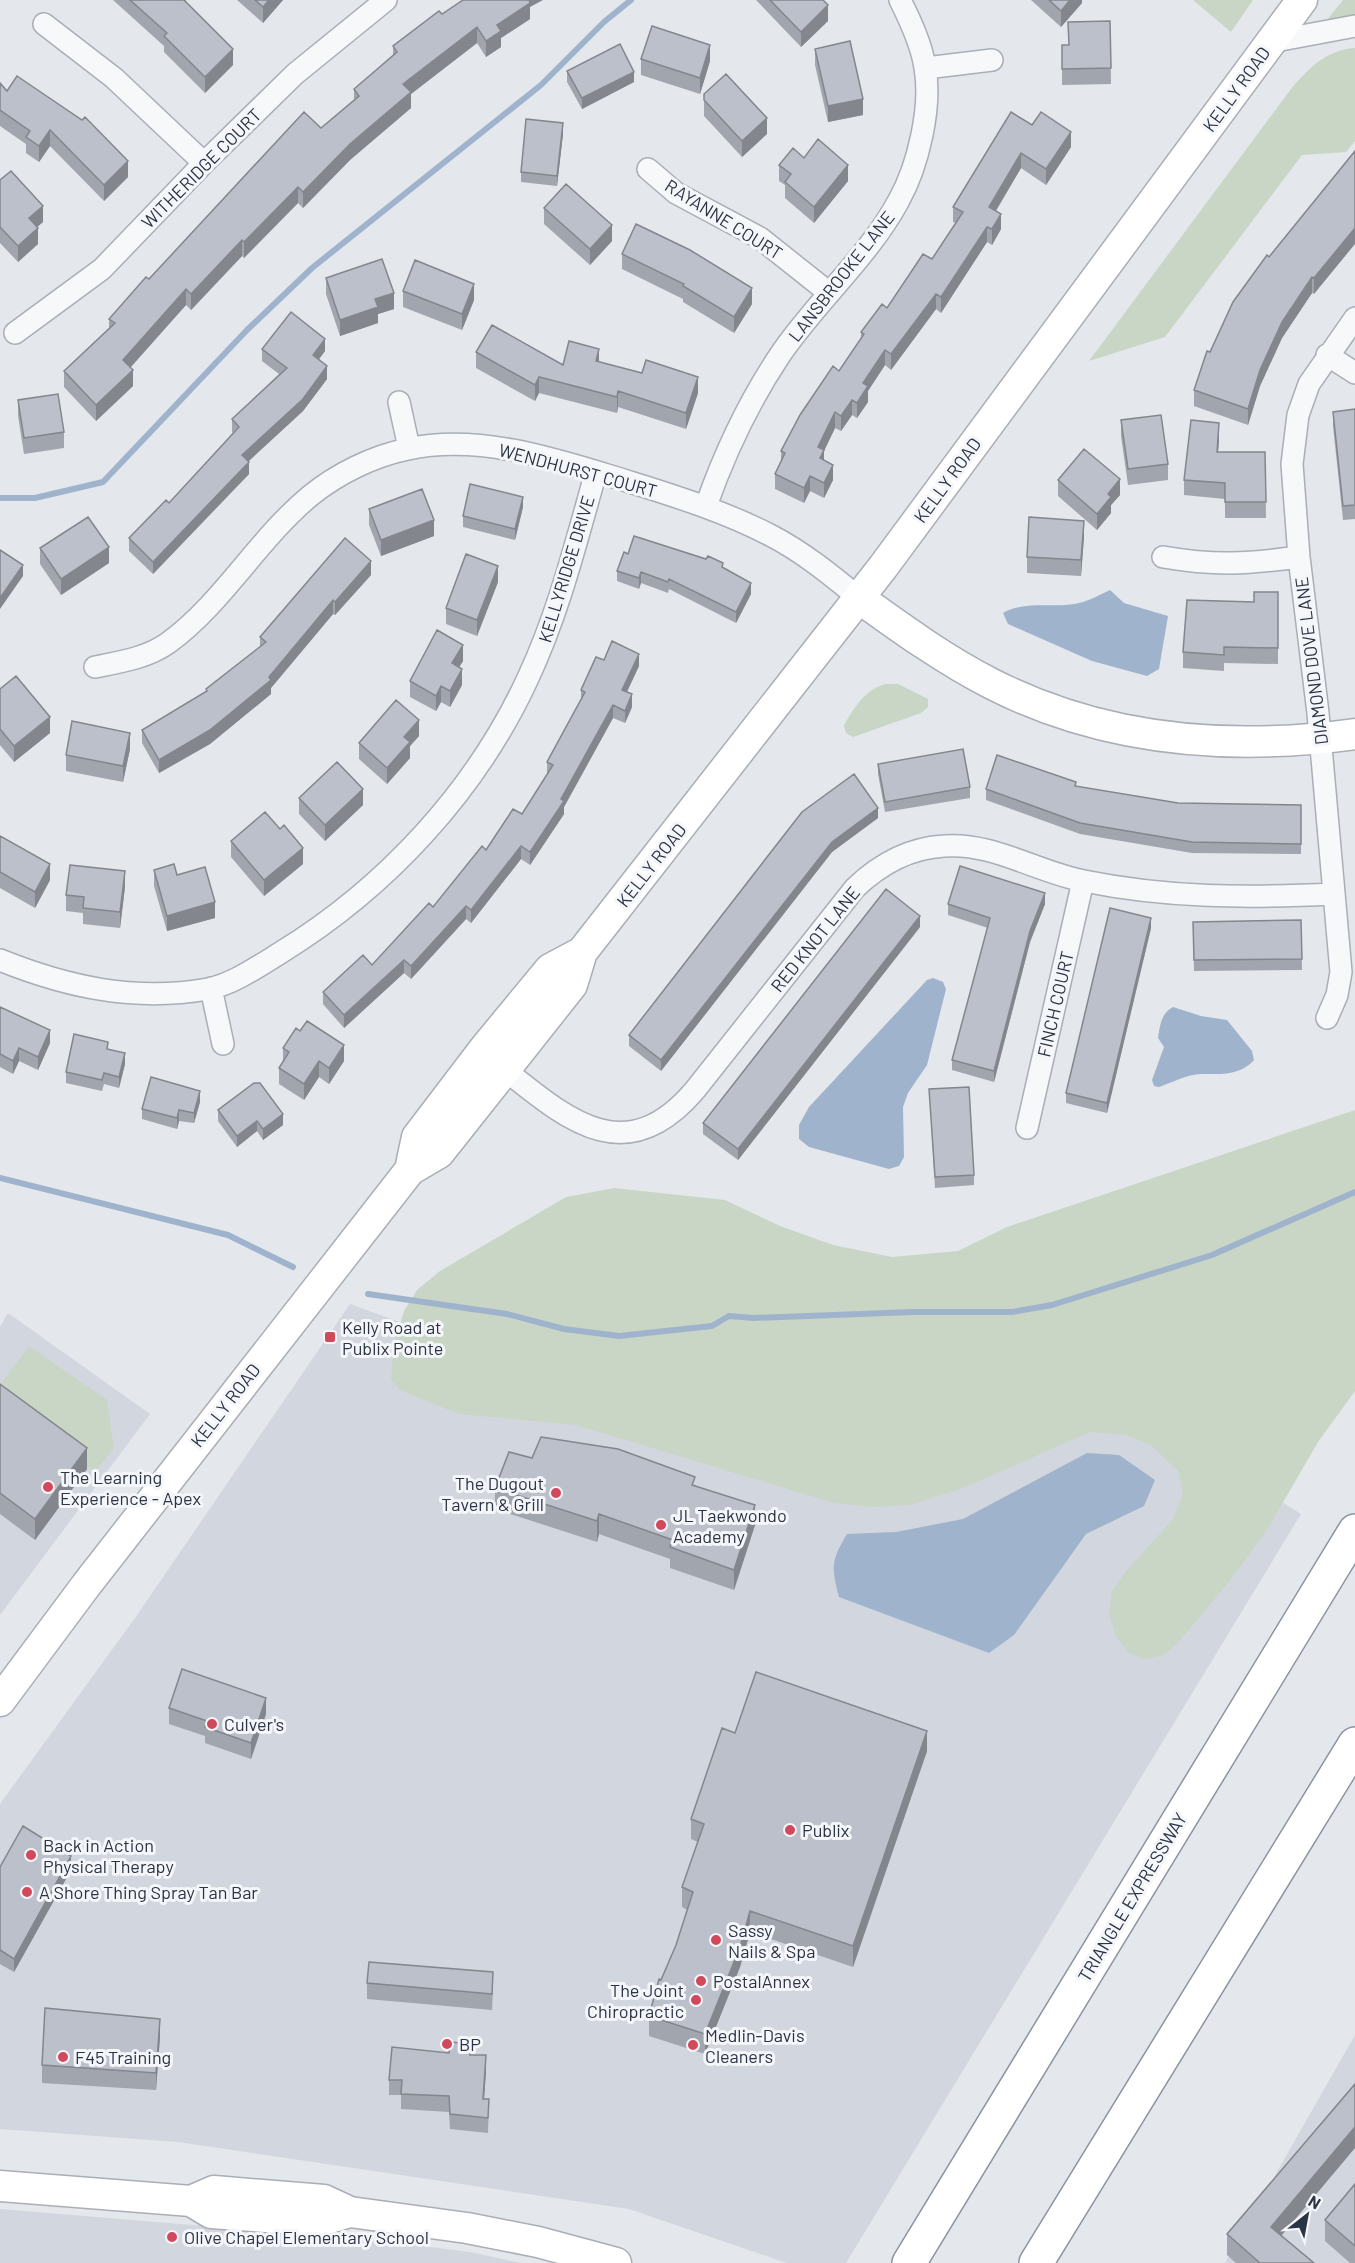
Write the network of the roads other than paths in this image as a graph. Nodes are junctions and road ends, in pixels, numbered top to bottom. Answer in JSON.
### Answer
{"nodes":[{"id":1,"x":386,"y":0,"type":"edge"},
{"id":2,"x":900,"y":0,"type":"edge"},
{"id":3,"x":1302,"y":0,"type":"edge"},
{"id":4,"x":44,"y":24,"type":"dead end"},
{"id":5,"x":1355,"y":26,"type":"edge"},
{"id":6,"x":1270,"y":42,"type":"junction"},
{"id":7,"x":992,"y":60,"type":"dead end"},
{"id":8,"x":926,"y":68,"type":"junction"},
{"id":9,"x":204,"y":163,"type":"junction"},
{"id":10,"x":648,"y":169,"type":"dead end"},
{"id":11,"x":828,"y":292,"type":"junction"},
{"id":12,"x":1355,"y":318,"type":"edge"},
{"id":13,"x":15,"y":333,"type":"dead end"},
{"id":14,"x":1327,"y":355,"type":"junction"},
{"id":15,"x":1355,"y":374,"type":"edge"},
{"id":16,"x":399,"y":402,"type":"dead end"},
{"id":17,"x":410,"y":448,"type":"junction"},
{"id":18,"x":596,"y":472,"type":"junction"},
{"id":19,"x":706,"y":506,"type":"junction"},
{"id":20,"x":1163,"y":557,"type":"dead end"},
{"id":21,"x":1299,"y":557,"type":"junction"},
{"id":22,"x":859,"y":598,"type":"junction"},
{"id":23,"x":95,"y":667,"type":"dead end"},
{"id":24,"x":1355,"y":734,"type":"edge"},
{"id":25,"x":1320,"y":739,"type":"junction"},
{"id":26,"x":1083,"y":881,"type":"junction"},
{"id":27,"x":1333,"y":894,"type":"junction"},
{"id":28,"x":582,"y":952,"type":"junction"},
{"id":29,"x":0,"y":960,"type":"edge"},
{"id":30,"x":211,"y":988,"type":"junction"},
{"id":31,"x":1327,"y":1018,"type":"dead end"},
{"id":32,"x":223,"y":1044,"type":"dead end"},
{"id":33,"x":505,"y":1070,"type":"junction"},
{"id":34,"x":1027,"y":1128,"type":"dead end"},
{"id":35,"x":410,"y":1170,"type":"junction"},
{"id":36,"x":1355,"y":1532,"type":"edge"},
{"id":37,"x":0,"y":1701,"type":"edge"},
{"id":38,"x":1355,"y":1744,"type":"edge"},
{"id":39,"x":0,"y":2186,"type":"edge"},
{"id":40,"x":616,"y":2263,"type":"edge"},
{"id":41,"x":909,"y":2263,"type":"edge"},
{"id":42,"x":1036,"y":2263,"type":"edge"}],
"edges":[{"from":1,"to":9,"type":"street","name":"WITHERIDGE COURT"},
{"from":2,"to":8,"type":"street","name":"LANSBROOKE LANE"},
{"from":3,"to":6,"type":"main road","name":"KELLY ROAD"},
{"from":4,"to":9,"type":"street"},
{"from":5,"to":6,"type":"street"},
{"from":6,"to":22,"type":"main road","name":"KELLY ROAD"},
{"from":7,"to":8,"type":"street"},
{"from":8,"to":11,"type":"street","name":"LANSBROOKE LANE"},
{"from":9,"to":13,"type":"street","name":"WITHERIDGE COURT"},
{"from":10,"to":11,"type":"street","name":"RAYANNE COURT"},
{"from":11,"to":19,"type":"street","name":"LANSBROOKE LANE"},
{"from":12,"to":14,"type":"street","name":"DIAMOND DOVE LANE"},
{"from":14,"to":15,"type":"street"},
{"from":14,"to":21,"type":"street","name":"DIAMOND DOVE LANE"},
{"from":16,"to":17,"type":"street"},
{"from":17,"to":18,"type":"street","name":"WENDHURST COURT"},
{"from":17,"to":23,"type":"street","name":"WENDHURST COURT"},
{"from":18,"to":19,"type":"street","name":"WENDHURST COURT"},
{"from":18,"to":30,"type":"street","name":"KELLYRIDGE DRIVE"},
{"from":19,"to":22,"type":"street","name":"WENDHURST COURT"},
{"from":20,"to":21,"type":"street"},
{"from":21,"to":25,"type":"street","name":"DIAMOND DOVE LANE"},
{"from":22,"to":25,"type":"main road"},
{"from":22,"to":28,"type":"main road","name":"KELLY ROAD"},
{"from":24,"to":25,"type":"main road"},
{"from":25,"to":27,"type":"street","name":"DIAMOND DOVE LANE"},
{"from":26,"to":27,"type":"street","name":"RED KNOT LANE"},
{"from":26,"to":33,"type":"street","name":"RED KNOT LANE"},
{"from":26,"to":34,"type":"street","name":"FINCH COURT"},
{"from":27,"to":31,"type":"street","name":"DIAMOND DOVE LANE"},
{"from":28,"to":33,"type":"main road","name":"KELLY ROAD"},
{"from":28,"to":35,"type":"main road","name":"KELLY ROAD"},
{"from":29,"to":30,"type":"street","name":"KELLYRIDGE DRIVE"},
{"from":30,"to":32,"type":"street"},
{"from":33,"to":35,"type":"main road","name":"KELLY ROAD"},
{"from":35,"to":37,"type":"main road","name":"KELLY ROAD"},
{"from":36,"to":41,"type":"highway","name":"TRIANGLE EXPRESSWAY"},
{"from":38,"to":42,"type":"highway"},
{"from":39,"to":40,"type":"main road"}]}
